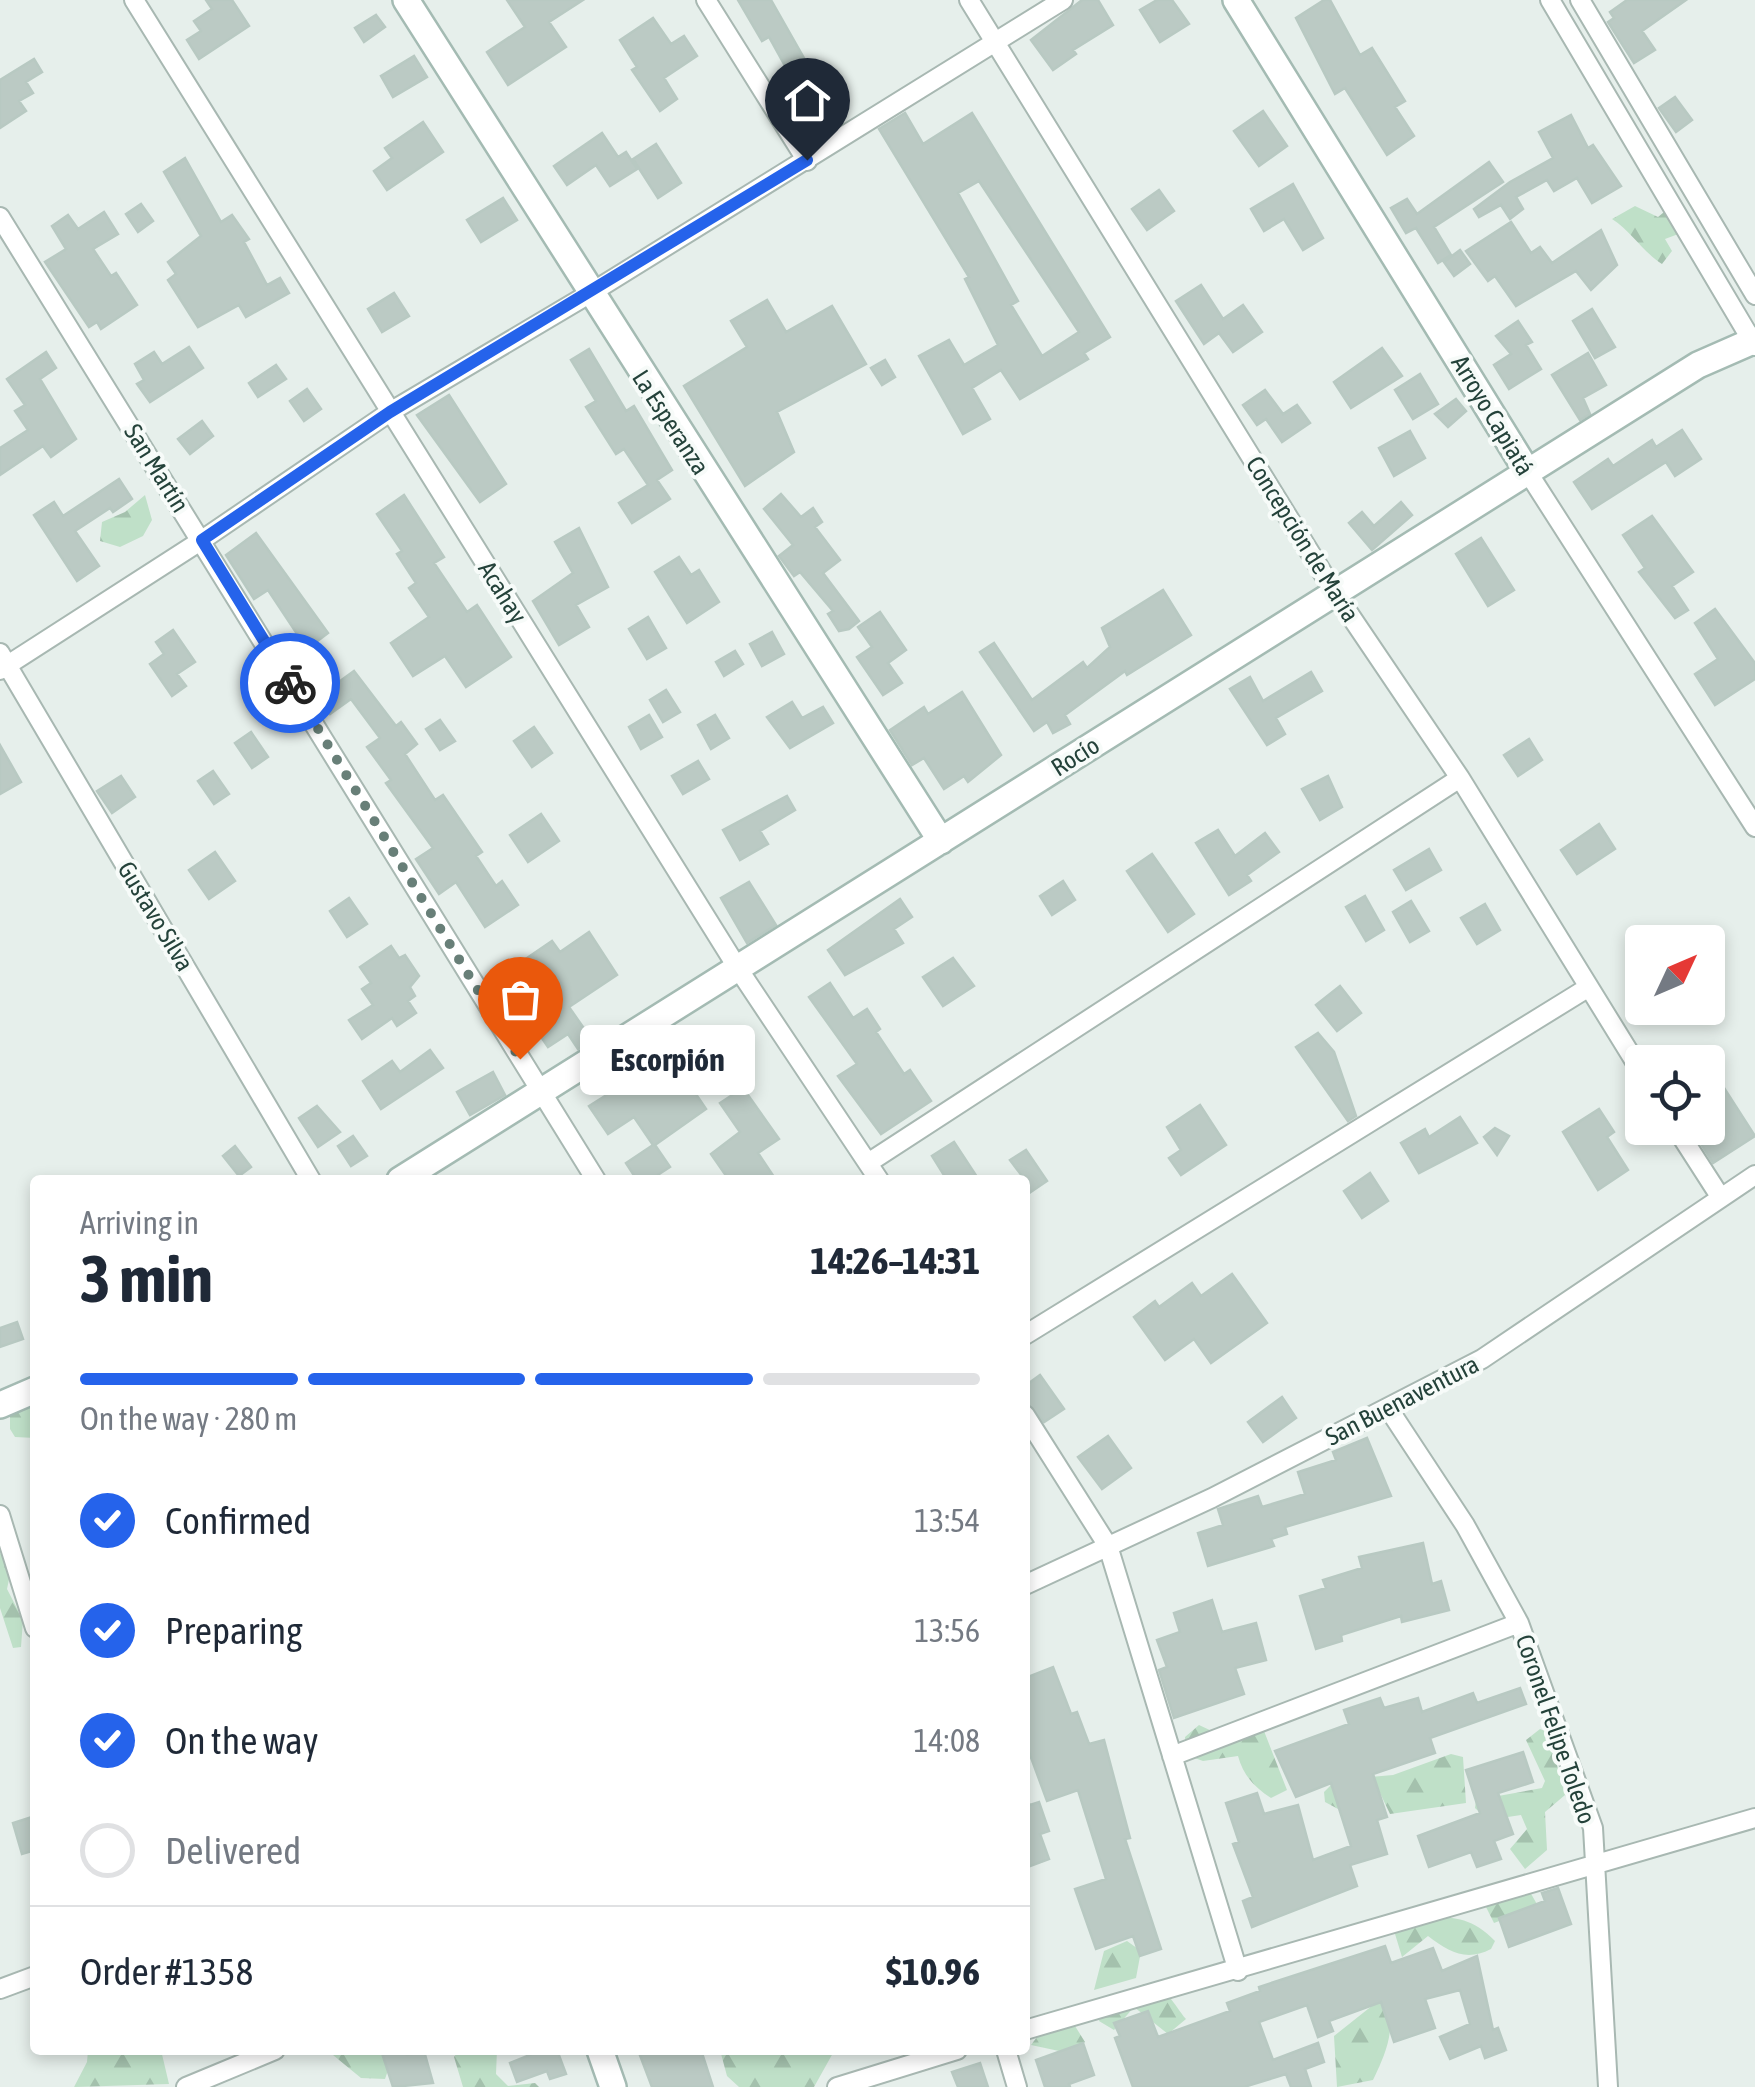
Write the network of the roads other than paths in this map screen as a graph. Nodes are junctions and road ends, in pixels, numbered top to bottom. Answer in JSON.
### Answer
{"nodes":[{"id":1,"x":134,"y":0,"type":"edge"},
{"id":2,"x":406,"y":0,"type":"edge"},
{"id":3,"x":706,"y":0,"type":"edge"},
{"id":4,"x":970,"y":0,"type":"edge"},
{"id":5,"x":1063,"y":0,"type":"edge"},
{"id":6,"x":1236,"y":0,"type":"edge"},
{"id":7,"x":1550,"y":0,"type":"edge"},
{"id":8,"x":1580,"y":0,"type":"edge"},
{"id":9,"x":994,"y":43,"type":"junction"},
{"id":10,"x":807,"y":160,"type":"junction"},
{"id":11,"x":0,"y":216,"type":"edge"},
{"id":12,"x":589,"y":294,"type":"junction"},
{"id":13,"x":1755,"y":295,"type":"edge"},
{"id":14,"x":1754,"y":342,"type":"edge"},
{"id":15,"x":390,"y":412,"type":"junction"},
{"id":16,"x":1527,"y":471,"type":"junction"},
{"id":17,"x":202,"y":540,"type":"junction"},
{"id":18,"x":1335,"y":592,"type":"junction"},
{"id":19,"x":3,"y":663,"type":"edge"},
{"id":20,"x":1460,"y":778,"type":"junction"},
{"id":21,"x":1755,"y":827,"type":"edge"},
{"id":22,"x":941,"y":841,"type":"junction"},
{"id":23,"x":737,"y":967,"type":"junction"},
{"id":24,"x":1588,"y":987,"type":"junction"},
{"id":25,"x":1625,"y":1047,"type":"edge"},
{"id":26,"x":540,"y":1091,"type":"junction"},
{"id":27,"x":1687,"y":1145,"type":"edge"},
{"id":28,"x":868,"y":1163,"type":"junction"},
{"id":29,"x":309,"y":1175,"type":"edge"},
{"id":30,"x":408,"y":1175,"type":"edge"},
{"id":31,"x":593,"y":1175,"type":"edge"},
{"id":32,"x":876,"y":1175,"type":"edge"},
{"id":33,"x":1755,"y":1175,"type":"edge"},
{"id":34,"x":1720,"y":1198,"type":"junction"},
{"id":35,"x":1030,"y":1331,"type":"edge"},
{"id":36,"x":30,"y":1392,"type":"edge"},
{"id":37,"x":0,"y":1405,"type":"edge"},
{"id":38,"x":1388,"y":1408,"type":"junction"},
{"id":39,"x":1030,"y":1423,"type":"edge"},
{"id":40,"x":0,"y":1515,"type":"edge"},
{"id":41,"x":1108,"y":1546,"type":"junction"},
{"id":42,"x":1030,"y":1582,"type":"edge"},
{"id":43,"x":30,"y":1612,"type":"edge"},
{"id":44,"x":1520,"y":1624,"type":"junction"},
{"id":45,"x":1172,"y":1756,"type":"junction"},
{"id":46,"x":1755,"y":1818,"type":"edge"},
{"id":47,"x":1592,"y":1865,"type":"junction"},
{"id":48,"x":1238,"y":1972,"type":"junction"},
{"id":49,"x":30,"y":1978,"type":"edge"},
{"id":50,"x":0,"y":1989,"type":"edge"},
{"id":51,"x":1030,"y":2029,"type":"edge"},
{"id":52,"x":263,"y":2055,"type":"edge"},
{"id":53,"x":602,"y":2055,"type":"edge"},
{"id":54,"x":941,"y":2055,"type":"edge"},
{"id":55,"x":1007,"y":2055,"type":"edge"},
{"id":56,"x":186,"y":2087,"type":"edge"},
{"id":57,"x":613,"y":2087,"type":"edge"},
{"id":58,"x":837,"y":2087,"type":"edge"},
{"id":59,"x":1017,"y":2087,"type":"edge"},
{"id":60,"x":1608,"y":2087,"type":"edge"}],
"edges":[{"from":1,"to":15,"type":"street","name":"Acahay"},
{"from":2,"to":12,"type":"main road","name":"La Esperanza"},
{"from":3,"to":10,"type":"street"},
{"from":4,"to":9,"type":"street","name":"Concepción de María"},
{"from":5,"to":9,"type":"street"},
{"from":6,"to":16,"type":"main road","name":"Arroyo Capiatá"},
{"from":7,"to":14,"type":"street"},
{"from":8,"to":13,"type":"street"},
{"from":9,"to":10,"type":"street"},
{"from":9,"to":18,"type":"street","name":"Concepción de María"},
{"from":10,"to":12,"type":"street"},
{"from":11,"to":17,"type":"street","name":"San Martín"},
{"from":12,"to":15,"type":"street"},
{"from":12,"to":22,"type":"main road","name":"La Esperanza"},
{"from":14,"to":16,"type":"main road","name":"Rocío"},
{"from":15,"to":17,"type":"street"},
{"from":15,"to":23,"type":"street","name":"Acahay"},
{"from":16,"to":18,"type":"main road","name":"Rocío"},
{"from":16,"to":21,"type":"street","name":"Arroyo Capiatá"},
{"from":17,"to":19,"type":"street"},
{"from":17,"to":26,"type":"street","name":"San Martín"},
{"from":18,"to":20,"type":"street","name":"Concepción de María"},
{"from":18,"to":22,"type":"main road","name":"Rocío"},
{"from":19,"to":29,"type":"street","name":"Gustavo Silva"},
{"from":20,"to":24,"type":"street","name":"Concepción de María"},
{"from":20,"to":28,"type":"street"},
{"from":22,"to":23,"type":"main road","name":"Rocío"},
{"from":23,"to":26,"type":"main road","name":"Rocío"},
{"from":23,"to":28,"type":"street","name":"Acahay"},
{"from":24,"to":25,"type":"street","name":"Concepción de María"},
{"from":24,"to":35,"type":"street"},
{"from":26,"to":30,"type":"main road","name":"Rocío"},
{"from":26,"to":31,"type":"street","name":"San Martín"},
{"from":27,"to":34,"type":"street"},
{"from":28,"to":32,"type":"street","name":"Acahay"},
{"from":33,"to":34,"type":"street","name":"San Buenaventura"},
{"from":34,"to":38,"type":"street","name":"San Buenaventura"},
{"from":36,"to":37,"type":"main road"},
{"from":38,"to":41,"type":"street","name":"San Buenaventura"},
{"from":38,"to":44,"type":"street","name":"Coronel Felipe Toledo"},
{"from":39,"to":41,"type":"street"},
{"from":40,"to":43,"type":"street"},
{"from":41,"to":42,"type":"street","name":"San Buenaventura"},
{"from":41,"to":45,"type":"street"},
{"from":44,"to":45,"type":"street"},
{"from":44,"to":47,"type":"street","name":"Coronel Felipe Toledo"},
{"from":45,"to":48,"type":"street"},
{"from":46,"to":47,"type":"street"},
{"from":47,"to":48,"type":"street"},
{"from":47,"to":60,"type":"street","name":"Coronel Felipe Toledo"},
{"from":48,"to":51,"type":"street"},
{"from":49,"to":50,"type":"street"},
{"from":52,"to":56,"type":"street"},
{"from":53,"to":57,"type":"main road"},
{"from":54,"to":58,"type":"street"},
{"from":55,"to":59,"type":"street"}]}
